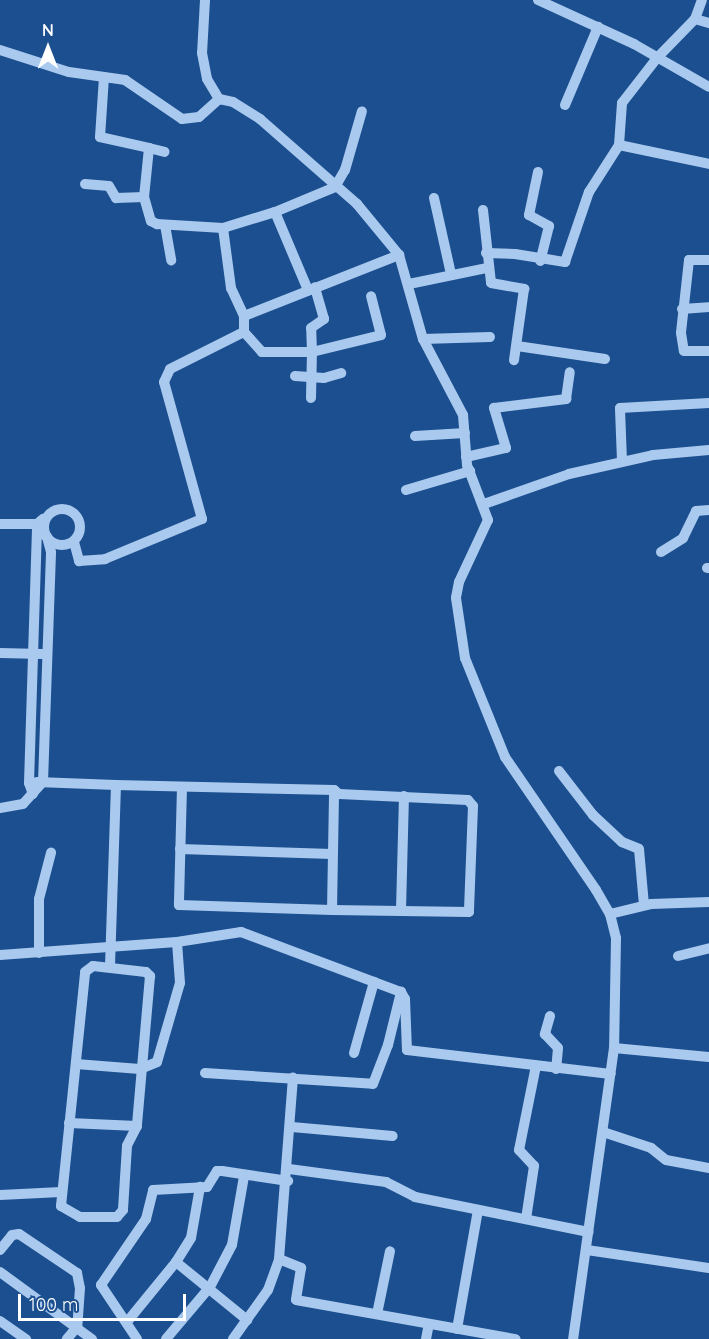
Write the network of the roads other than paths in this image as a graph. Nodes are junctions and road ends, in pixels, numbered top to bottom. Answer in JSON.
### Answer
{"nodes":[{"id":1,"x":205,"y":0,"type":"edge"},
{"id":2,"x":538,"y":0,"type":"edge"},
{"id":3,"x":563,"y":0,"type":"edge"},
{"id":4,"x":702,"y":0,"type":"edge"},
{"id":5,"x":558,"y":11,"type":"junction"},
{"id":6,"x":695,"y":20,"type":"junction"},
{"id":7,"x":709,"y":23,"type":"edge"},
{"id":8,"x":598,"y":27,"type":"junction"},
{"id":9,"x":0,"y":51,"type":"edge"},
{"id":10,"x":657,"y":57,"type":"junction"},
{"id":11,"x":104,"y":77,"type":"junction"},
{"id":12,"x":709,"y":87,"type":"edge"},
{"id":13,"x":219,"y":99,"type":"junction"},
{"id":14,"x":565,"y":105,"type":"dead end"},
{"id":15,"x":362,"y":111,"type":"dead end"},
{"id":16,"x":619,"y":145,"type":"junction"},
{"id":17,"x":149,"y":148,"type":"junction"},
{"id":18,"x":165,"y":152,"type":"dead end"},
{"id":19,"x":709,"y":164,"type":"edge"},
{"id":20,"x":538,"y":172,"type":"dead end"},
{"id":21,"x":86,"y":184,"type":"dead end"},
{"id":22,"x":335,"y":187,"type":"junction"},
{"id":23,"x":144,"y":197,"type":"junction"},
{"id":24,"x":434,"y":198,"type":"dead end"},
{"id":25,"x":483,"y":210,"type":"dead end"},
{"id":26,"x":275,"y":212,"type":"junction"},
{"id":27,"x":165,"y":225,"type":"junction"},
{"id":28,"x":223,"y":228,"type":"junction"},
{"id":29,"x":486,"y":253,"type":"junction"},
{"id":30,"x":399,"y":255,"type":"junction"},
{"id":31,"x":171,"y":260,"type":"dead end"},
{"id":32,"x":709,"y":260,"type":"edge"},
{"id":33,"x":540,"y":261,"type":"junction"},
{"id":34,"x":487,"y":268,"type":"junction"},
{"id":35,"x":452,"y":274,"type":"junction"},
{"id":36,"x":409,"y":284,"type":"junction"},
{"id":37,"x":312,"y":288,"type":"junction"},
{"id":38,"x":371,"y":296,"type":"dead end"},
{"id":39,"x":709,"y":307,"type":"edge"},
{"id":40,"x":682,"y":309,"type":"junction"},
{"id":41,"x":244,"y":316,"type":"junction"},
{"id":42,"x":244,"y":332,"type":"junction"},
{"id":43,"x":490,"y":337,"type":"dead end"},
{"id":44,"x":423,"y":339,"type":"junction"},
{"id":45,"x":517,"y":346,"type":"junction"},
{"id":46,"x":709,"y":351,"type":"edge"},
{"id":47,"x":312,"y":352,"type":"junction"},
{"id":48,"x":605,"y":359,"type":"dead end"},
{"id":49,"x":514,"y":360,"type":"dead end"},
{"id":50,"x":570,"y":372,"type":"dead end"},
{"id":51,"x":341,"y":373,"type":"dead end"},
{"id":52,"x":295,"y":375,"type":"dead end"},
{"id":53,"x":312,"y":376,"type":"junction"},
{"id":54,"x":311,"y":398,"type":"dead end"},
{"id":55,"x":709,"y":403,"type":"edge"},
{"id":56,"x":465,"y":434,"type":"junction"},
{"id":57,"x":415,"y":436,"type":"dead end"},
{"id":58,"x":709,"y":450,"type":"edge"},
{"id":59,"x":466,"y":457,"type":"junction"},
{"id":60,"x":622,"y":461,"type":"junction"},
{"id":61,"x":470,"y":471,"type":"junction"},
{"id":62,"x":406,"y":490,"type":"dead end"},
{"id":63,"x":484,"y":504,"type":"junction"},
{"id":64,"x":709,"y":510,"type":"edge"},
{"id":65,"x":50,"y":514,"type":"junction"},
{"id":66,"x":0,"y":524,"type":"edge"},
{"id":67,"x":37,"y":527,"type":"junction"},
{"id":68,"x":47,"y":537,"type":"junction"},
{"id":69,"x":74,"y":542,"type":"junction"},
{"id":70,"x":661,"y":552,"type":"dead end"},
{"id":71,"x":0,"y":653,"type":"edge"},
{"id":72,"x":41,"y":657,"type":"junction"},
{"id":73,"x":0,"y":660,"type":"edge"},
{"id":74,"x":559,"y":771,"type":"dead end"},
{"id":75,"x":43,"y":782,"type":"junction"},
{"id":76,"x":28,"y":783,"type":"junction"},
{"id":77,"x":116,"y":784,"type":"junction"},
{"id":78,"x":182,"y":787,"type":"junction"},
{"id":79,"x":334,"y":790,"type":"junction"},
{"id":80,"x":33,"y":794,"type":"junction"},
{"id":81,"x":404,"y":796,"type":"junction"},
{"id":82,"x":0,"y":808,"type":"edge"},
{"id":83,"x":180,"y":849,"type":"junction"},
{"id":84,"x":51,"y":853,"type":"dead end"},
{"id":85,"x":332,"y":854,"type":"junction"},
{"id":86,"x":709,"y":902,"type":"edge"},
{"id":87,"x":644,"y":905,"type":"junction"},
{"id":88,"x":332,"y":910,"type":"junction"},
{"id":89,"x":401,"y":910,"type":"junction"},
{"id":90,"x":610,"y":914,"type":"junction"},
{"id":91,"x":177,"y":942,"type":"junction"},
{"id":92,"x":111,"y":948,"type":"junction"},
{"id":93,"x":709,"y":948,"type":"edge"},
{"id":94,"x":39,"y":953,"type":"junction"},
{"id":95,"x":0,"y":955,"type":"edge"},
{"id":96,"x":678,"y":956,"type":"dead end"},
{"id":97,"x":110,"y":966,"type":"junction"},
{"id":98,"x":374,"y":982,"type":"junction"},
{"id":99,"x":401,"y":992,"type":"junction"},
{"id":100,"x":550,"y":1016,"type":"dead end"},
{"id":101,"x":388,"y":1045,"type":"junction"},
{"id":102,"x":406,"y":1045,"type":"junction"},
{"id":103,"x":614,"y":1048,"type":"junction"},
{"id":104,"x":354,"y":1053,"type":"dead end"},
{"id":105,"x":709,"y":1057,"type":"edge"},
{"id":106,"x":76,"y":1064,"type":"junction"},
{"id":107,"x":536,"y":1066,"type":"junction"},
{"id":108,"x":140,"y":1069,"type":"junction"},
{"id":109,"x":556,"y":1069,"type":"junction"},
{"id":110,"x":206,"y":1073,"type":"dead end"},
{"id":111,"x":610,"y":1074,"type":"junction"},
{"id":112,"x":293,"y":1078,"type":"junction"},
{"id":113,"x":69,"y":1123,"type":"junction"},
{"id":114,"x":137,"y":1126,"type":"junction"},
{"id":115,"x":292,"y":1127,"type":"junction"},
{"id":116,"x":603,"y":1132,"type":"junction"},
{"id":117,"x":393,"y":1136,"type":"dead end"},
{"id":118,"x":289,"y":1168,"type":"junction"},
{"id":119,"x":709,"y":1168,"type":"edge"},
{"id":120,"x":244,"y":1176,"type":"junction"},
{"id":121,"x":288,"y":1181,"type":"junction"},
{"id":122,"x":200,"y":1186,"type":"junction"},
{"id":123,"x":61,"y":1192,"type":"junction"},
{"id":124,"x":0,"y":1195,"type":"edge"},
{"id":125,"x":478,"y":1210,"type":"junction"},
{"id":126,"x":526,"y":1219,"type":"junction"},
{"id":127,"x":588,"y":1232,"type":"junction"},
{"id":128,"x":0,"y":1250,"type":"edge"},
{"id":129,"x":586,"y":1250,"type":"junction"},
{"id":130,"x":390,"y":1251,"type":"dead end"},
{"id":131,"x":279,"y":1259,"type":"junction"},
{"id":132,"x":176,"y":1262,"type":"junction"},
{"id":133,"x":709,"y":1268,"type":"edge"},
{"id":134,"x":0,"y":1272,"type":"edge"},
{"id":135,"x":210,"y":1287,"type":"junction"},
{"id":136,"x":377,"y":1314,"type":"junction"},
{"id":137,"x":248,"y":1320,"type":"junction"},
{"id":138,"x":0,"y":1321,"type":"edge"},
{"id":139,"x":127,"y":1322,"type":"junction"},
{"id":140,"x":429,"y":1324,"type":"junction"},
{"id":141,"x":76,"y":1327,"type":"junction"},
{"id":142,"x":457,"y":1329,"type":"junction"},
{"id":143,"x":26,"y":1339,"type":"edge"},
{"id":144,"x":67,"y":1339,"type":"edge"},
{"id":145,"x":92,"y":1339,"type":"edge"},
{"id":146,"x":137,"y":1339,"type":"edge"},
{"id":147,"x":166,"y":1339,"type":"edge"},
{"id":148,"x":233,"y":1339,"type":"edge"},
{"id":149,"x":426,"y":1339,"type":"edge"},
{"id":150,"x":516,"y":1339,"type":"edge"},
{"id":151,"x":573,"y":1339,"type":"edge"}],
"edges":[{"from":1,"to":13,"type":"street"},
{"from":2,"to":5,"type":"street"},
{"from":3,"to":5,"type":"street"},
{"from":4,"to":6,"type":"street"},
{"from":5,"to":8,"type":"street"},
{"from":6,"to":7,"type":"street"},
{"from":6,"to":10,"type":"street"},
{"from":8,"to":10,"type":"street"},
{"from":8,"to":14,"type":"street"},
{"from":9,"to":11,"type":"street"},
{"from":10,"to":12,"type":"street"},
{"from":10,"to":16,"type":"street"},
{"from":11,"to":13,"type":"street"},
{"from":11,"to":17,"type":"street"},
{"from":13,"to":22,"type":"street"},
{"from":15,"to":22,"type":"street"},
{"from":16,"to":19,"type":"street"},
{"from":16,"to":33,"type":"street"},
{"from":17,"to":18,"type":"street"},
{"from":17,"to":23,"type":"street"},
{"from":20,"to":33,"type":"street"},
{"from":21,"to":23,"type":"street"},
{"from":22,"to":26,"type":"street"},
{"from":22,"to":30,"type":"street"},
{"from":23,"to":27,"type":"street"},
{"from":24,"to":35,"type":"street"},
{"from":25,"to":29,"type":"street"},
{"from":26,"to":28,"type":"street"},
{"from":26,"to":37,"type":"street"},
{"from":27,"to":28,"type":"street"},
{"from":27,"to":31,"type":"street"},
{"from":28,"to":41,"type":"street"},
{"from":29,"to":33,"type":"street"},
{"from":29,"to":34,"type":"street"},
{"from":30,"to":36,"type":"street"},
{"from":30,"to":37,"type":"street"},
{"from":32,"to":40,"type":"street"},
{"from":34,"to":35,"type":"street"},
{"from":34,"to":45,"type":"street"},
{"from":35,"to":36,"type":"street"},
{"from":36,"to":44,"type":"street"},
{"from":37,"to":41,"type":"street"},
{"from":37,"to":47,"type":"street"},
{"from":38,"to":47,"type":"street"},
{"from":39,"to":40,"type":"street"},
{"from":40,"to":46,"type":"street"},
{"from":41,"to":42,"type":"street"},
{"from":42,"to":47,"type":"street"},
{"from":42,"to":69,"type":"street"},
{"from":43,"to":44,"type":"street"},
{"from":44,"to":56,"type":"street"},
{"from":45,"to":48,"type":"street"},
{"from":45,"to":49,"type":"street"},
{"from":47,"to":53,"type":"street"},
{"from":50,"to":59,"type":"street"},
{"from":51,"to":53,"type":"street"},
{"from":52,"to":53,"type":"street"},
{"from":53,"to":54,"type":"street"},
{"from":55,"to":60,"type":"street"},
{"from":56,"to":57,"type":"street"},
{"from":56,"to":59,"type":"street"},
{"from":58,"to":60,"type":"street"},
{"from":59,"to":61,"type":"street"},
{"from":60,"to":63,"type":"street"},
{"from":61,"to":62,"type":"street"},
{"from":61,"to":63,"type":"street"},
{"from":63,"to":90,"type":"street"},
{"from":64,"to":70,"type":"street"},
{"from":65,"to":67,"type":"street"},
{"from":65,"to":68,"type":"street"},
{"from":65,"to":69,"type":"street"},
{"from":66,"to":67,"type":"street"},
{"from":67,"to":68,"type":"street"},
{"from":67,"to":72,"type":"street"},
{"from":68,"to":69,"type":"street"},
{"from":68,"to":72,"type":"street"},
{"from":71,"to":72,"type":"street"},
{"from":72,"to":73,"type":"street"},
{"from":72,"to":75,"type":"street"},
{"from":72,"to":76,"type":"street"},
{"from":74,"to":87,"type":"street"},
{"from":75,"to":76,"type":"street"},
{"from":75,"to":77,"type":"street"},
{"from":75,"to":80,"type":"street"},
{"from":76,"to":80,"type":"street"},
{"from":77,"to":78,"type":"street"},
{"from":77,"to":92,"type":"street"},
{"from":78,"to":79,"type":"street"},
{"from":78,"to":83,"type":"street"},
{"from":79,"to":81,"type":"street"},
{"from":79,"to":85,"type":"street"},
{"from":80,"to":82,"type":"street"},
{"from":81,"to":89,"type":"street"},
{"from":81,"to":89,"type":"street"},
{"from":83,"to":85,"type":"street"},
{"from":83,"to":88,"type":"street"},
{"from":84,"to":94,"type":"street"},
{"from":85,"to":88,"type":"street"},
{"from":86,"to":87,"type":"street"},
{"from":87,"to":90,"type":"street"},
{"from":88,"to":89,"type":"street"},
{"from":90,"to":103,"type":"street"},
{"from":91,"to":92,"type":"street"},
{"from":91,"to":98,"type":"street"},
{"from":91,"to":108,"type":"street"},
{"from":92,"to":94,"type":"street"},
{"from":92,"to":97,"type":"street"},
{"from":93,"to":96,"type":"street"},
{"from":94,"to":95,"type":"street"},
{"from":97,"to":106,"type":"street"},
{"from":97,"to":108,"type":"street"},
{"from":98,"to":99,"type":"street"},
{"from":98,"to":104,"type":"street"},
{"from":99,"to":101,"type":"street"},
{"from":99,"to":102,"type":"street"},
{"from":100,"to":109,"type":"street"},
{"from":101,"to":102,"type":"street"},
{"from":101,"to":112,"type":"street"},
{"from":102,"to":107,"type":"street"},
{"from":103,"to":105,"type":"street"},
{"from":103,"to":111,"type":"street"},
{"from":106,"to":108,"type":"street"},
{"from":106,"to":113,"type":"street"},
{"from":107,"to":109,"type":"street"},
{"from":107,"to":126,"type":"street"},
{"from":108,"to":114,"type":"street"},
{"from":109,"to":111,"type":"street"},
{"from":110,"to":112,"type":"street"},
{"from":111,"to":116,"type":"street"},
{"from":112,"to":115,"type":"street"},
{"from":113,"to":114,"type":"street"},
{"from":113,"to":123,"type":"street"},
{"from":114,"to":123,"type":"street"},
{"from":115,"to":117,"type":"street"},
{"from":115,"to":118,"type":"street"},
{"from":116,"to":119,"type":"street"},
{"from":116,"to":127,"type":"street"},
{"from":118,"to":121,"type":"street"},
{"from":118,"to":125,"type":"street"},
{"from":120,"to":121,"type":"street"},
{"from":120,"to":122,"type":"street"},
{"from":120,"to":135,"type":"street"},
{"from":121,"to":131,"type":"street"},
{"from":122,"to":132,"type":"street"},
{"from":122,"to":139,"type":"street"},
{"from":123,"to":124,"type":"street"},
{"from":125,"to":126,"type":"street"},
{"from":125,"to":142,"type":"street"},
{"from":126,"to":127,"type":"street"},
{"from":127,"to":129,"type":"street"},
{"from":128,"to":141,"type":"street"},
{"from":129,"to":133,"type":"street"},
{"from":129,"to":151,"type":"street"},
{"from":130,"to":136,"type":"street"},
{"from":131,"to":136,"type":"street"},
{"from":131,"to":137,"type":"street"},
{"from":132,"to":135,"type":"street"},
{"from":132,"to":139,"type":"street"},
{"from":134,"to":141,"type":"street"},
{"from":135,"to":137,"type":"street"},
{"from":135,"to":147,"type":"street"},
{"from":136,"to":140,"type":"street"},
{"from":137,"to":148,"type":"street"},
{"from":138,"to":143,"type":"street"},
{"from":139,"to":146,"type":"street"},
{"from":140,"to":142,"type":"street"},
{"from":140,"to":149,"type":"street"},
{"from":141,"to":144,"type":"street"},
{"from":141,"to":145,"type":"street"},
{"from":142,"to":150,"type":"street"}]}
